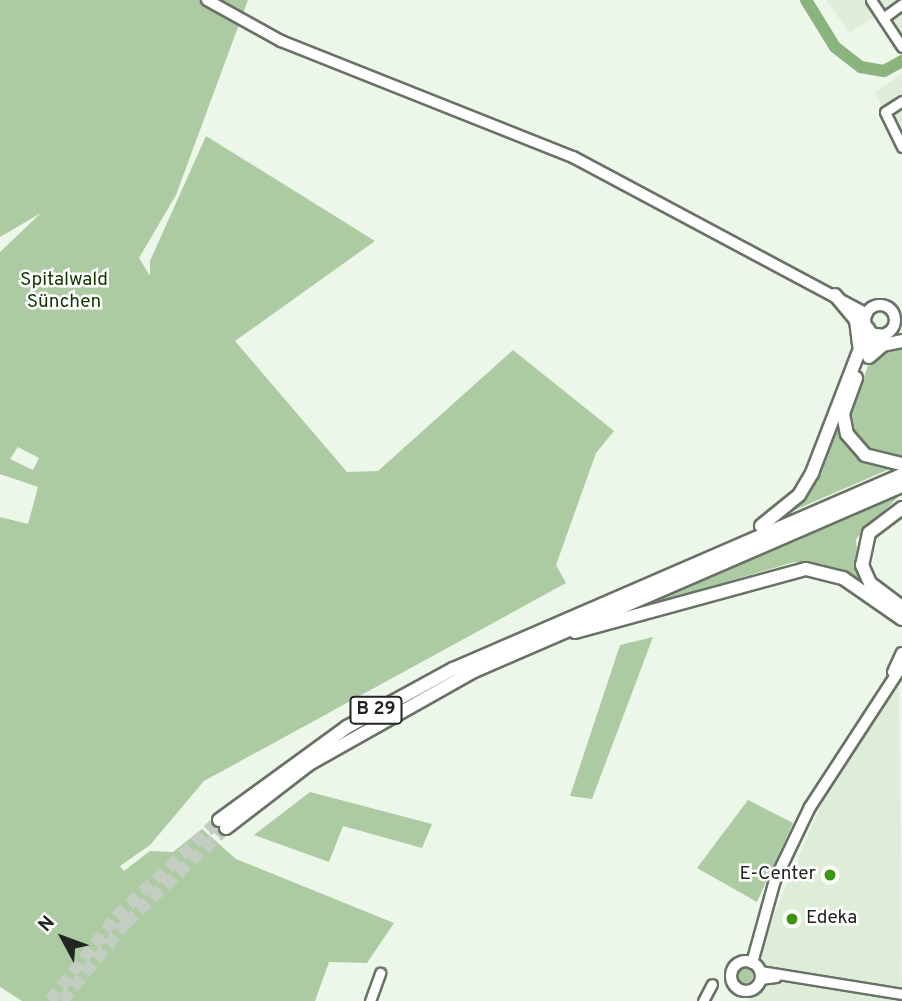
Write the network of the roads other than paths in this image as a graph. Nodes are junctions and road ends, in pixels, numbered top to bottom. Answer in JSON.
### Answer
{"nodes":[{"id":1,"x":207,"y":0,"type":"edge"},
{"id":2,"x":871,"y":0,"type":"edge"},
{"id":3,"x":901,"y":8,"type":"edge"},
{"id":4,"x":883,"y":18,"type":"junction"},
{"id":5,"x":902,"y":47,"type":"edge"},
{"id":6,"x":902,"y":101,"type":"edge"},
{"id":7,"x":902,"y":147,"type":"edge"},
{"id":8,"x":835,"y":295,"type":"junction"},
{"id":9,"x":867,"y":314,"type":"junction"},
{"id":10,"x":887,"y":329,"type":"edge"},
{"id":11,"x":902,"y":334,"type":"edge"},
{"id":12,"x":902,"y":341,"type":"edge"},
{"id":13,"x":858,"y":364,"type":"junction"},
{"id":14,"x":902,"y":464,"type":"edge"},
{"id":15,"x":902,"y":475,"type":"edge"},
{"id":16,"x":902,"y":486,"type":"edge"},
{"id":17,"x":902,"y":508,"type":"edge"},
{"id":18,"x":728,"y":546,"type":"junction"},
{"id":19,"x":902,"y":607,"type":"edge"},
{"id":20,"x":902,"y":619,"type":"edge"},
{"id":21,"x":540,"y":639,"type":"junction"},
{"id":22,"x":902,"y":653,"type":"edge"},
{"id":23,"x":902,"y":666,"type":"edge"},
{"id":24,"x":888,"y":684,"type":"junction"},
{"id":25,"x":754,"y":969,"type":"junction"},
{"id":26,"x":380,"y":973,"type":"dead end"},
{"id":27,"x":712,"y":984,"type":"dead end"},
{"id":28,"x":902,"y":994,"type":"edge"},
{"id":29,"x":740,"y":995,"type":"edge"},
{"id":30,"x":370,"y":1001,"type":"edge"},
{"id":31,"x":703,"y":1001,"type":"edge"}],
"edges":[{"from":1,"to":8,"type":"main road"},
{"from":2,"to":4,"type":"street"},
{"from":3,"to":4,"type":"street"},
{"from":4,"to":5,"type":"street"},
{"from":6,"to":7,"type":"street"},
{"from":8,"to":9,"type":"main road"},
{"from":8,"to":13,"type":"highway"},
{"from":9,"to":10,"type":"main road"},
{"from":9,"to":10,"type":"main road"},
{"from":10,"to":11,"type":"main road"},
{"from":10,"to":13,"type":"highway"},
{"from":12,"to":13,"type":"highway"},
{"from":13,"to":14,"type":"highway"},
{"from":13,"to":18,"type":"highway"},
{"from":15,"to":18,"type":"highway","number":"B 29"},
{"from":16,"to":21,"type":"highway","number":"B 29"},
{"from":17,"to":19,"type":"highway"},
{"from":18,"to":21,"type":"highway","number":"B 29"},
{"from":20,"to":21,"type":"highway"},
{"from":22,"to":24,"type":"main road"},
{"from":23,"to":24,"type":"main road"},
{"from":24,"to":25,"type":"main road"},
{"from":25,"to":28,"type":"street"},
{"from":25,"to":29,"type":"main road"},
{"from":25,"to":29,"type":"main road"},
{"from":26,"to":30,"type":"street"},
{"from":27,"to":31,"type":"street"}]}
